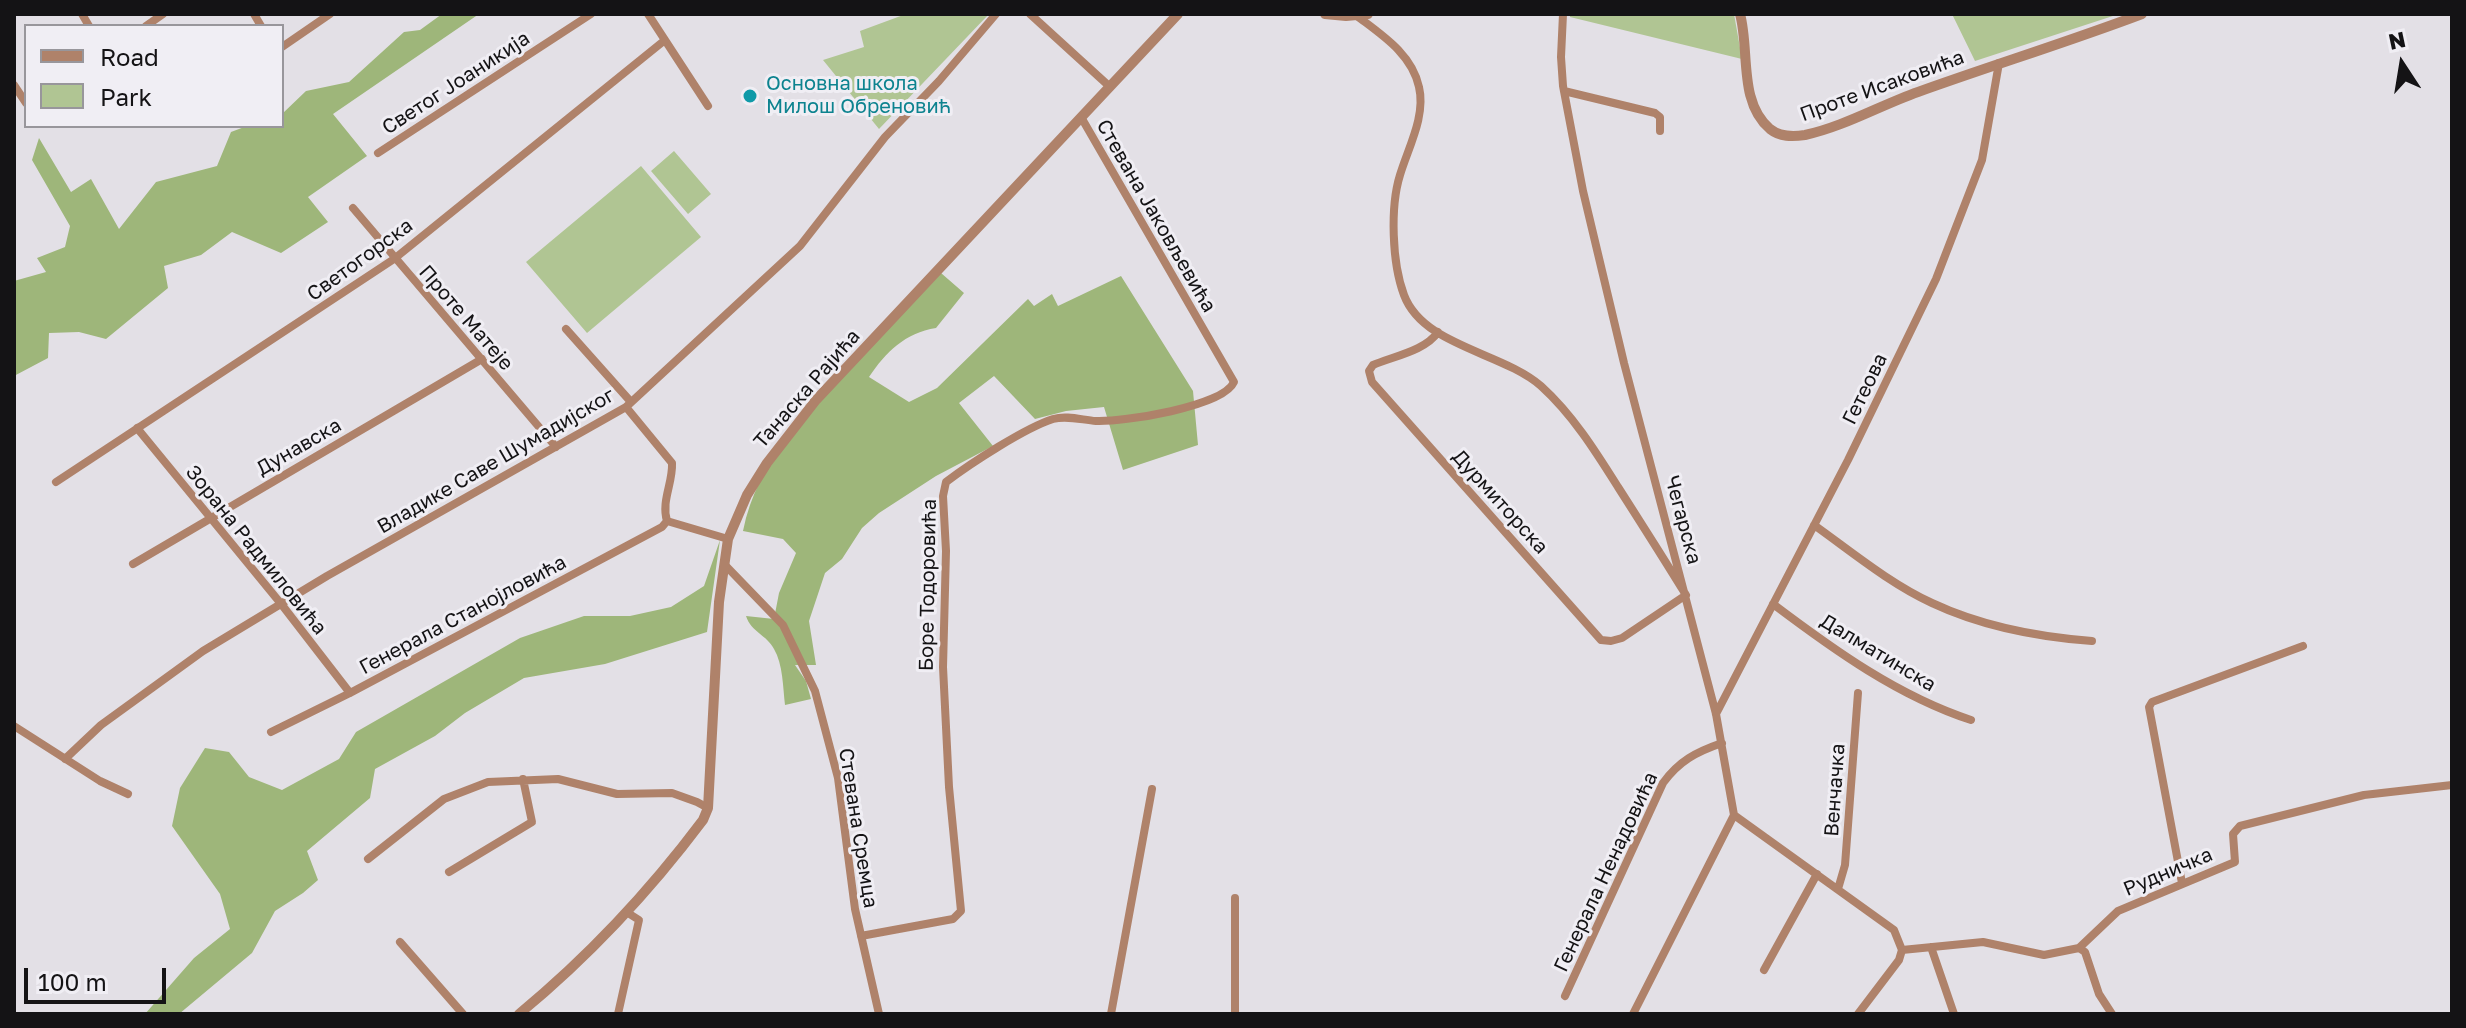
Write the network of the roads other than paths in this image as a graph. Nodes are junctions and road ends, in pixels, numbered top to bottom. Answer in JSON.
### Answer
{"nodes":[{"id":1,"x":330,"y":14,"type":"edge"},
{"id":2,"x":591,"y":14,"type":"edge"},
{"id":3,"x":648,"y":14,"type":"edge"},
{"id":4,"x":996,"y":14,"type":"edge"},
{"id":5,"x":1030,"y":14,"type":"edge"},
{"id":6,"x":1178,"y":14,"type":"edge"},
{"id":7,"x":1325,"y":14,"type":"edge"},
{"id":8,"x":1563,"y":14,"type":"edge"},
{"id":9,"x":1740,"y":14,"type":"edge"},
{"id":10,"x":2142,"y":14,"type":"edge"},
{"id":11,"x":1363,"y":15,"type":"edge"},
{"id":12,"x":665,"y":40,"type":"junction"},
{"id":13,"x":284,"y":46,"type":"edge"},
{"id":14,"x":1999,"y":63,"type":"junction"},
{"id":15,"x":1109,"y":86,"type":"junction"},
{"id":16,"x":1564,"y":91,"type":"junction"},
{"id":17,"x":708,"y":106,"type":"dead end"},
{"id":18,"x":1081,"y":117,"type":"junction"},
{"id":19,"x":1660,"y":131,"type":"dead end"},
{"id":20,"x":378,"y":153,"type":"dead end"},
{"id":21,"x":353,"y":208,"type":"dead end"},
{"id":22,"x":394,"y":259,"type":"junction"},
{"id":23,"x":566,"y":329,"type":"dead end"},
{"id":24,"x":1203,"y":330,"type":"joint"},
{"id":25,"x":1438,"y":332,"type":"junction"},
{"id":26,"x":482,"y":359,"type":"junction"},
{"id":27,"x":628,"y":405,"type":"junction"},
{"id":28,"x":137,"y":428,"type":"junction"},
{"id":29,"x":556,"y":447,"type":"junction"},
{"id":30,"x":56,"y":482,"type":"dead end"},
{"id":31,"x":209,"y":518,"type":"junction"},
{"id":32,"x":667,"y":521,"type":"junction"},
{"id":33,"x":1814,"y":525,"type":"junction"},
{"id":34,"x":728,"y":539,"type":"junction"},
{"id":35,"x":133,"y":564,"type":"dead end"},
{"id":36,"x":725,"y":565,"type":"junction"},
{"id":37,"x":1686,"y":595,"type":"junction"},
{"id":38,"x":1773,"y":604,"type":"junction"},
{"id":39,"x":282,"y":605,"type":"junction"},
{"id":40,"x":2092,"y":641,"type":"dead end"},
{"id":41,"x":2303,"y":646,"type":"dead end"},
{"id":42,"x":350,"y":693,"type":"junction"},
{"id":43,"x":1858,"y":693,"type":"dead end"},
{"id":44,"x":1716,"y":714,"type":"junction"},
{"id":45,"x":1971,"y":720,"type":"dead end"},
{"id":46,"x":14,"y":726,"type":"edge"},
{"id":47,"x":271,"y":732,"type":"dead end"},
{"id":48,"x":1722,"y":743,"type":"junction"},
{"id":49,"x":65,"y":759,"type":"junction"},
{"id":50,"x":523,"y":779,"type":"junction"},
{"id":51,"x":2452,"y":785,"type":"edge"},
{"id":52,"x":1152,"y":789,"type":"dead end"},
{"id":53,"x":128,"y":794,"type":"dead end"},
{"id":54,"x":708,"y":808,"type":"junction"},
{"id":55,"x":1734,"y":815,"type":"junction"},
{"id":56,"x":368,"y":859,"type":"dead end"},
{"id":57,"x":449,"y":872,"type":"dead end"},
{"id":58,"x":1817,"y":874,"type":"junction"},
{"id":59,"x":2182,"y":883,"type":"junction"},
{"id":60,"x":1838,"y":889,"type":"junction"},
{"id":61,"x":1235,"y":898,"type":"dead end"},
{"id":62,"x":628,"y":913,"type":"junction"},
{"id":63,"x":861,"y":936,"type":"junction"},
{"id":64,"x":400,"y":942,"type":"dead end"},
{"id":65,"x":1931,"y":947,"type":"junction"},
{"id":66,"x":2079,"y":948,"type":"junction"},
{"id":67,"x":1902,"y":950,"type":"junction"},
{"id":68,"x":1764,"y":970,"type":"dead end"},
{"id":69,"x":1565,"y":996,"type":"dead end"},
{"id":70,"x":463,"y":1014,"type":"edge"},
{"id":71,"x":519,"y":1014,"type":"edge"},
{"id":72,"x":618,"y":1014,"type":"edge"},
{"id":73,"x":879,"y":1014,"type":"edge"},
{"id":74,"x":1111,"y":1014,"type":"edge"},
{"id":75,"x":1235,"y":1014,"type":"edge"},
{"id":76,"x":1633,"y":1014,"type":"edge"},
{"id":77,"x":1858,"y":1014,"type":"edge"},
{"id":78,"x":1954,"y":1014,"type":"edge"},
{"id":79,"x":2112,"y":1014,"type":"edge"}],
"edges":[{"from":1,"to":13,"type":"street"},
{"from":2,"to":20,"type":"street","name":"Светог Јоаникија"},
{"from":3,"to":12,"type":"street"},
{"from":4,"to":27,"type":"street","name":"Владике Саве Шумадијског"},
{"from":5,"to":15,"type":"street"},
{"from":6,"to":15,"type":"street","name":"Танаска Рајића"},
{"from":7,"to":11,"type":"street"},
{"from":8,"to":16,"type":"street","name":"Чегарска"},
{"from":9,"to":14,"type":"street","name":"Проте Исаковића"},
{"from":10,"to":14,"type":"street"},
{"from":11,"to":25,"type":"street"},
{"from":12,"to":17,"type":"street"},
{"from":12,"to":22,"type":"street","name":"Светогорска"},
{"from":14,"to":33,"type":"street","name":"Гетеова"},
{"from":15,"to":18,"type":"street","name":"Танаска Рајића"},
{"from":16,"to":19,"type":"street"},
{"from":16,"to":37,"type":"street","name":"Чегарска"},
{"from":18,"to":24,"type":"street","name":"Стевана Јаковљевића"},
{"from":18,"to":34,"type":"street","name":"Танаска Рајића"},
{"from":21,"to":22,"type":"street","name":"Проте Матеје"},
{"from":22,"to":26,"type":"street","name":"Проте Матеје"},
{"from":22,"to":28,"type":"street","name":"Светогорска"},
{"from":23,"to":27,"type":"street"},
{"from":24,"to":63,"type":"street","name":"Боре Тодоровића"},
{"from":25,"to":37,"type":"street"},
{"from":25,"to":37,"type":"street","name":"Дурмиторска"},
{"from":26,"to":29,"type":"street","name":"Проте Матеје"},
{"from":26,"to":31,"type":"street","name":"Дунавска"},
{"from":27,"to":29,"type":"street","name":"Владике Саве Шумадијског"},
{"from":27,"to":32,"type":"street"},
{"from":28,"to":30,"type":"street","name":"Светогорска"},
{"from":28,"to":31,"type":"street","name":"Зорана Радмиловића"},
{"from":29,"to":39,"type":"street","name":"Владике Саве Шумадијског"},
{"from":31,"to":35,"type":"street","name":"Дунавска"},
{"from":31,"to":39,"type":"street","name":"Зорана Радмиловића"},
{"from":32,"to":34,"type":"street"},
{"from":32,"to":42,"type":"street","name":"Генерала Станојловића"},
{"from":33,"to":38,"type":"street","name":"Гетеова"},
{"from":33,"to":40,"type":"street"},
{"from":34,"to":36,"type":"street","name":"Танаска Рајића"},
{"from":36,"to":54,"type":"street","name":"Танаска Рајића"},
{"from":36,"to":63,"type":"street","name":"Стевана Сремца"},
{"from":37,"to":44,"type":"street","name":"Чегарска"},
{"from":38,"to":44,"type":"street","name":"Гетеова"},
{"from":38,"to":45,"type":"street","name":"Далматинска"},
{"from":39,"to":42,"type":"street","name":"Зорана Радмиловића"},
{"from":39,"to":49,"type":"street","name":"Владике Саве Шумадијског"},
{"from":41,"to":59,"type":"street"},
{"from":42,"to":47,"type":"street","name":"Генерала Станојловића"},
{"from":43,"to":60,"type":"street","name":"Венчачка"},
{"from":44,"to":48,"type":"street","name":"Чегарска"},
{"from":46,"to":49,"type":"street"},
{"from":48,"to":55,"type":"street","name":"Чегарска"},
{"from":48,"to":69,"type":"street","name":"Генерала Ненадовића"},
{"from":49,"to":53,"type":"street"},
{"from":50,"to":54,"type":"street"},
{"from":50,"to":56,"type":"street"},
{"from":50,"to":57,"type":"street"},
{"from":51,"to":59,"type":"street","name":"Рудничка"},
{"from":52,"to":74,"type":"street"},
{"from":54,"to":62,"type":"street","name":"Танаска Рајића"},
{"from":55,"to":58,"type":"street"},
{"from":55,"to":76,"type":"street"},
{"from":58,"to":60,"type":"street"},
{"from":58,"to":68,"type":"street"},
{"from":59,"to":66,"type":"street","name":"Рудничка"},
{"from":60,"to":67,"type":"street"},
{"from":61,"to":75,"type":"street"},
{"from":62,"to":71,"type":"street","name":"Танаска Рајића"},
{"from":62,"to":72,"type":"street"},
{"from":63,"to":73,"type":"street","name":"Стевана Сремца"},
{"from":64,"to":70,"type":"street"},
{"from":65,"to":66,"type":"street"},
{"from":65,"to":67,"type":"street"},
{"from":65,"to":78,"type":"street"},
{"from":66,"to":79,"type":"street"},
{"from":67,"to":77,"type":"street"}]}
